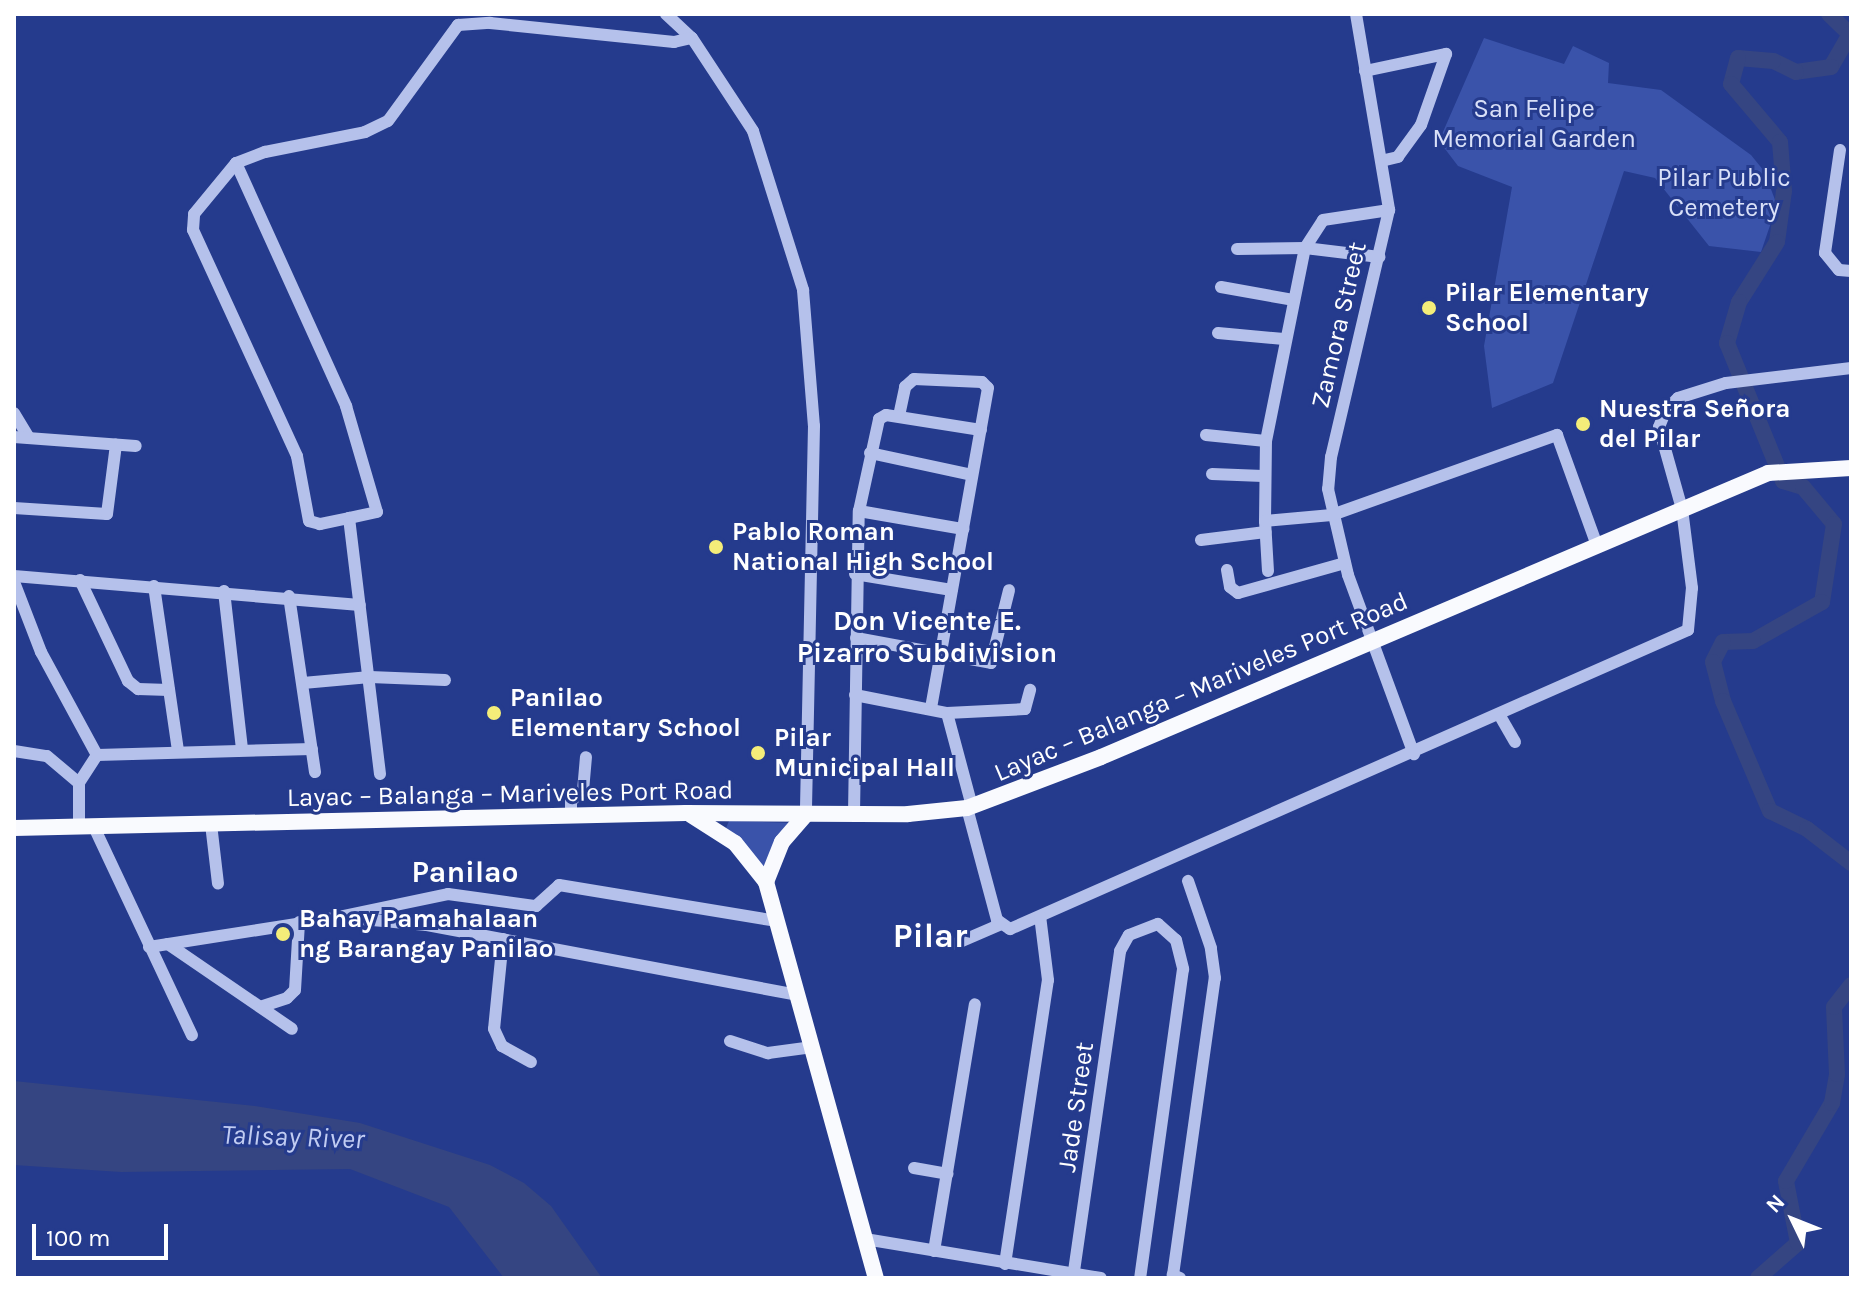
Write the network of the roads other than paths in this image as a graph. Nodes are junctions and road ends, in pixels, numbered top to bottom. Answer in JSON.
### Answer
{"nodes":[{"id":1,"x":666,"y":14,"type":"edge"},
{"id":2,"x":1356,"y":14,"type":"edge"},
{"id":3,"x":692,"y":38,"type":"junction"},
{"id":4,"x":1365,"y":71,"type":"junction"},
{"id":5,"x":1840,"y":150,"type":"dead end"},
{"id":6,"x":1381,"y":161,"type":"junction"},
{"id":7,"x":236,"y":163,"type":"junction"},
{"id":8,"x":1389,"y":210,"type":"junction"},
{"id":9,"x":1305,"y":248,"type":"junction"},
{"id":10,"x":1237,"y":249,"type":"dead end"},
{"id":11,"x":1379,"y":257,"type":"junction"},
{"id":12,"x":1851,"y":271,"type":"edge"},
{"id":13,"x":1221,"y":287,"type":"dead end"},
{"id":14,"x":1293,"y":300,"type":"junction"},
{"id":15,"x":1218,"y":333,"type":"dead end"},
{"id":16,"x":1284,"y":339,"type":"junction"},
{"id":17,"x":1851,"y":368,"type":"edge"},
{"id":18,"x":14,"y":413,"type":"edge"},
{"id":19,"x":899,"y":416,"type":"junction"},
{"id":20,"x":981,"y":430,"type":"junction"},
{"id":21,"x":1206,"y":435,"type":"dead end"},
{"id":22,"x":14,"y":437,"type":"edge"},
{"id":23,"x":29,"y":438,"type":"junction"},
{"id":24,"x":1266,"y":441,"type":"junction"},
{"id":25,"x":116,"y":445,"type":"junction"},
{"id":26,"x":136,"y":446,"type":"dead end"},
{"id":27,"x":870,"y":453,"type":"junction"},
{"id":28,"x":1851,"y":468,"type":"edge"},
{"id":29,"x":1212,"y":474,"type":"dead end"},
{"id":30,"x":972,"y":475,"type":"junction"},
{"id":31,"x":1263,"y":476,"type":"junction"},
{"id":32,"x":14,"y":508,"type":"edge"},
{"id":33,"x":1682,"y":509,"type":"junction"},
{"id":34,"x":859,"y":511,"type":"junction"},
{"id":35,"x":1332,"y":515,"type":"junction"},
{"id":36,"x":349,"y":518,"type":"junction"},
{"id":37,"x":1265,"y":526,"type":"junction"},
{"id":38,"x":963,"y":529,"type":"junction"},
{"id":39,"x":1201,"y":540,"type":"dead end"},
{"id":40,"x":1596,"y":543,"type":"junction"},
{"id":41,"x":1345,"y":563,"type":"junction"},
{"id":42,"x":1227,"y":570,"type":"dead end"},
{"id":43,"x":1268,"y":571,"type":"dead end"},
{"id":44,"x":855,"y":574,"type":"junction"},
{"id":45,"x":14,"y":576,"type":"edge"},
{"id":46,"x":80,"y":580,"type":"junction"},
{"id":47,"x":14,"y":582,"type":"edge"},
{"id":48,"x":154,"y":586,"type":"junction"},
{"id":49,"x":952,"y":590,"type":"junction"},
{"id":50,"x":1009,"y":590,"type":"dead end"},
{"id":51,"x":224,"y":591,"type":"junction"},
{"id":52,"x":289,"y":596,"type":"junction"},
{"id":53,"x":360,"y":605,"type":"junction"},
{"id":54,"x":856,"y":638,"type":"junction"},
{"id":55,"x":1372,"y":643,"type":"junction"},
{"id":56,"x":941,"y":653,"type":"junction"},
{"id":57,"x":370,"y":677,"type":"junction"},
{"id":58,"x":445,"y":680,"type":"dead end"},
{"id":59,"x":303,"y":683,"type":"junction"},
{"id":60,"x":169,"y":690,"type":"junction"},
{"id":61,"x":1030,"y":690,"type":"dead end"},
{"id":62,"x":855,"y":695,"type":"junction"},
{"id":63,"x":931,"y":709,"type":"junction"},
{"id":64,"x":947,"y":713,"type":"junction"},
{"id":65,"x":1500,"y":716,"type":"junction"},
{"id":66,"x":14,"y":737,"type":"edge"},
{"id":67,"x":1515,"y":742,"type":"dead end"},
{"id":68,"x":312,"y":749,"type":"junction"},
{"id":69,"x":178,"y":750,"type":"junction"},
{"id":70,"x":242,"y":750,"type":"junction"},
{"id":71,"x":17,"y":751,"type":"edge"},
{"id":72,"x":1414,"y":754,"type":"junction"},
{"id":73,"x":97,"y":755,"type":"junction"},
{"id":74,"x":586,"y":757,"type":"dead end"},
{"id":75,"x":315,"y":772,"type":"dead end"},
{"id":76,"x":380,"y":774,"type":"dead end"},
{"id":77,"x":79,"y":783,"type":"junction"},
{"id":78,"x":969,"y":807,"type":"junction"},
{"id":79,"x":686,"y":813,"type":"junction"},
{"id":80,"x":806,"y":814,"type":"junction"},
{"id":81,"x":854,"y":814,"type":"junction"},
{"id":82,"x":571,"y":815,"type":"junction"},
{"id":83,"x":211,"y":824,"type":"junction"},
{"id":84,"x":87,"y":827,"type":"junction"},
{"id":85,"x":14,"y":828,"type":"edge"},
{"id":86,"x":1188,"y":881,"type":"dead end"},
{"id":87,"x":766,"y":882,"type":"junction"},
{"id":88,"x":218,"y":884,"type":"dead end"},
{"id":89,"x":1040,"y":916,"type":"junction"},
{"id":90,"x":340,"y":917,"type":"junction"},
{"id":91,"x":776,"y":921,"type":"junction"},
{"id":92,"x":299,"y":922,"type":"junction"},
{"id":93,"x":999,"y":925,"type":"junction"},
{"id":94,"x":503,"y":939,"type":"junction"},
{"id":95,"x":168,"y":944,"type":"junction"},
{"id":96,"x":955,"y":944,"type":"dead end"},
{"id":97,"x":149,"y":947,"type":"junction"},
{"id":98,"x":798,"y":995,"type":"junction"},
{"id":99,"x":975,"y":1004,"type":"dead end"},
{"id":100,"x":263,"y":1006,"type":"junction"},
{"id":101,"x":292,"y":1029,"type":"dead end"},
{"id":102,"x":192,"y":1035,"type":"dead end"},
{"id":103,"x":730,"y":1041,"type":"dead end"},
{"id":104,"x":813,"y":1047,"type":"junction"},
{"id":105,"x":531,"y":1062,"type":"dead end"},
{"id":106,"x":914,"y":1168,"type":"dead end"},
{"id":107,"x":947,"y":1174,"type":"junction"},
{"id":108,"x":865,"y":1239,"type":"junction"},
{"id":109,"x":934,"y":1251,"type":"junction"},
{"id":110,"x":1005,"y":1264,"type":"junction"},
{"id":111,"x":1074,"y":1276,"type":"edge"},
{"id":112,"x":1175,"y":1277,"type":"edge"},
{"id":113,"x":876,"y":1278,"type":"edge"},
{"id":114,"x":1101,"y":1278,"type":"edge"},
{"id":115,"x":1140,"y":1278,"type":"edge"}],
"edges":[{"from":1,"to":3,"type":"street"},
{"from":2,"to":4,"type":"street","name":"Zamora Street"},
{"from":3,"to":7,"type":"street"},
{"from":3,"to":80,"type":"street"},
{"from":4,"to":6,"type":"street","name":"Zamora Street"},
{"from":4,"to":6,"type":"street"},
{"from":5,"to":12,"type":"street"},
{"from":6,"to":8,"type":"street","name":"Zamora Street"},
{"from":7,"to":36,"type":"street"},
{"from":7,"to":36,"type":"street"},
{"from":8,"to":9,"type":"street"},
{"from":8,"to":11,"type":"street","name":"Zamora Street"},
{"from":9,"to":10,"type":"street"},
{"from":9,"to":11,"type":"street"},
{"from":9,"to":14,"type":"street"},
{"from":11,"to":35,"type":"street","name":"Zamora Street"},
{"from":13,"to":14,"type":"street"},
{"from":14,"to":16,"type":"street"},
{"from":15,"to":16,"type":"street"},
{"from":16,"to":24,"type":"street"},
{"from":17,"to":33,"type":"street"},
{"from":18,"to":23,"type":"street"},
{"from":19,"to":20,"type":"street"},
{"from":19,"to":20,"type":"street"},
{"from":19,"to":27,"type":"street"},
{"from":20,"to":30,"type":"street"},
{"from":21,"to":24,"type":"street"},
{"from":22,"to":23,"type":"street"},
{"from":23,"to":25,"type":"street"},
{"from":24,"to":31,"type":"street"},
{"from":25,"to":26,"type":"street"},
{"from":25,"to":32,"type":"street"},
{"from":27,"to":30,"type":"street"},
{"from":27,"to":34,"type":"street"},
{"from":28,"to":33,"type":"main road","name":"Layac – Balanga – Mariveles Port Road"},
{"from":29,"to":31,"type":"street"},
{"from":30,"to":38,"type":"street"},
{"from":31,"to":37,"type":"street"},
{"from":33,"to":40,"type":"main road","name":"Layac – Balanga – Mariveles Port Road"},
{"from":33,"to":65,"type":"street"},
{"from":34,"to":38,"type":"street"},
{"from":34,"to":44,"type":"street"},
{"from":35,"to":37,"type":"street"},
{"from":35,"to":40,"type":"street"},
{"from":35,"to":41,"type":"street","name":"Zamora Street"},
{"from":36,"to":53,"type":"street"},
{"from":37,"to":39,"type":"street"},
{"from":37,"to":43,"type":"street"},
{"from":38,"to":49,"type":"street"},
{"from":40,"to":55,"type":"main road","name":"Layac – Balanga – Mariveles Port Road"},
{"from":41,"to":42,"type":"street"},
{"from":41,"to":55,"type":"street","name":"Zamora Street"},
{"from":44,"to":49,"type":"street"},
{"from":44,"to":54,"type":"street"},
{"from":45,"to":46,"type":"street"},
{"from":46,"to":48,"type":"street"},
{"from":46,"to":60,"type":"street"},
{"from":47,"to":73,"type":"street"},
{"from":48,"to":51,"type":"street"},
{"from":48,"to":60,"type":"street"},
{"from":49,"to":56,"type":"street"},
{"from":50,"to":56,"type":"street"},
{"from":51,"to":52,"type":"street"},
{"from":51,"to":70,"type":"street"},
{"from":52,"to":53,"type":"street"},
{"from":52,"to":59,"type":"street"},
{"from":53,"to":57,"type":"street"},
{"from":54,"to":56,"type":"street"},
{"from":54,"to":62,"type":"street"},
{"from":55,"to":72,"type":"street","name":"Zamora Street"},
{"from":55,"to":78,"type":"main road","name":"Layac – Balanga – Mariveles Port Road"},
{"from":56,"to":63,"type":"street"},
{"from":57,"to":58,"type":"street"},
{"from":57,"to":59,"type":"street"},
{"from":57,"to":76,"type":"street"},
{"from":59,"to":68,"type":"street"},
{"from":60,"to":69,"type":"street"},
{"from":61,"to":64,"type":"street"},
{"from":62,"to":63,"type":"street"},
{"from":62,"to":81,"type":"street"},
{"from":63,"to":64,"type":"street"},
{"from":64,"to":78,"type":"street"},
{"from":65,"to":67,"type":"street"},
{"from":65,"to":72,"type":"street"},
{"from":66,"to":71,"type":"street"},
{"from":68,"to":70,"type":"street"},
{"from":68,"to":75,"type":"street"},
{"from":69,"to":70,"type":"street"},
{"from":69,"to":73,"type":"street"},
{"from":71,"to":77,"type":"street"},
{"from":72,"to":89,"type":"street"},
{"from":73,"to":77,"type":"street"},
{"from":74,"to":82,"type":"street"},
{"from":77,"to":84,"type":"street"},
{"from":78,"to":81,"type":"main road","name":"Layac – Balanga – Mariveles Port Road"},
{"from":78,"to":93,"type":"street"},
{"from":79,"to":80,"type":"main road","name":"Layac – Balanga – Mariveles Port Road"},
{"from":79,"to":82,"type":"main road","name":"Layac – Balanga – Mariveles Port Road"},
{"from":79,"to":87,"type":"main road"},
{"from":80,"to":81,"type":"main road","name":"Layac – Balanga – Mariveles Port Road"},
{"from":80,"to":87,"type":"main road"},
{"from":82,"to":83,"type":"main road","name":"Layac – Balanga – Mariveles Port Road"},
{"from":83,"to":84,"type":"main road","name":"Layac – Balanga – Mariveles Port Road"},
{"from":83,"to":88,"type":"street"},
{"from":84,"to":85,"type":"main road","name":"Layac – Balanga – Mariveles Port Road"},
{"from":84,"to":97,"type":"street"},
{"from":86,"to":112,"type":"street"},
{"from":87,"to":91,"type":"main road"},
{"from":89,"to":93,"type":"street"},
{"from":89,"to":110,"type":"street"},
{"from":90,"to":91,"type":"street"},
{"from":90,"to":92,"type":"street"},
{"from":90,"to":94,"type":"street"},
{"from":91,"to":98,"type":"main road"},
{"from":92,"to":95,"type":"street"},
{"from":92,"to":100,"type":"street"},
{"from":93,"to":96,"type":"street"},
{"from":94,"to":98,"type":"street"},
{"from":94,"to":105,"type":"street"},
{"from":95,"to":97,"type":"street"},
{"from":95,"to":100,"type":"street"},
{"from":97,"to":102,"type":"street"},
{"from":98,"to":104,"type":"main road"},
{"from":99,"to":107,"type":"street"},
{"from":100,"to":101,"type":"street"},
{"from":103,"to":104,"type":"street"},
{"from":104,"to":108,"type":"main road"},
{"from":106,"to":107,"type":"street"},
{"from":107,"to":109,"type":"street"},
{"from":108,"to":109,"type":"street"},
{"from":108,"to":113,"type":"main road"},
{"from":109,"to":110,"type":"street"},
{"from":110,"to":111,"type":"street"},
{"from":111,"to":114,"type":"street"},
{"from":111,"to":115,"type":"street","name":"Jade Street"}]}
